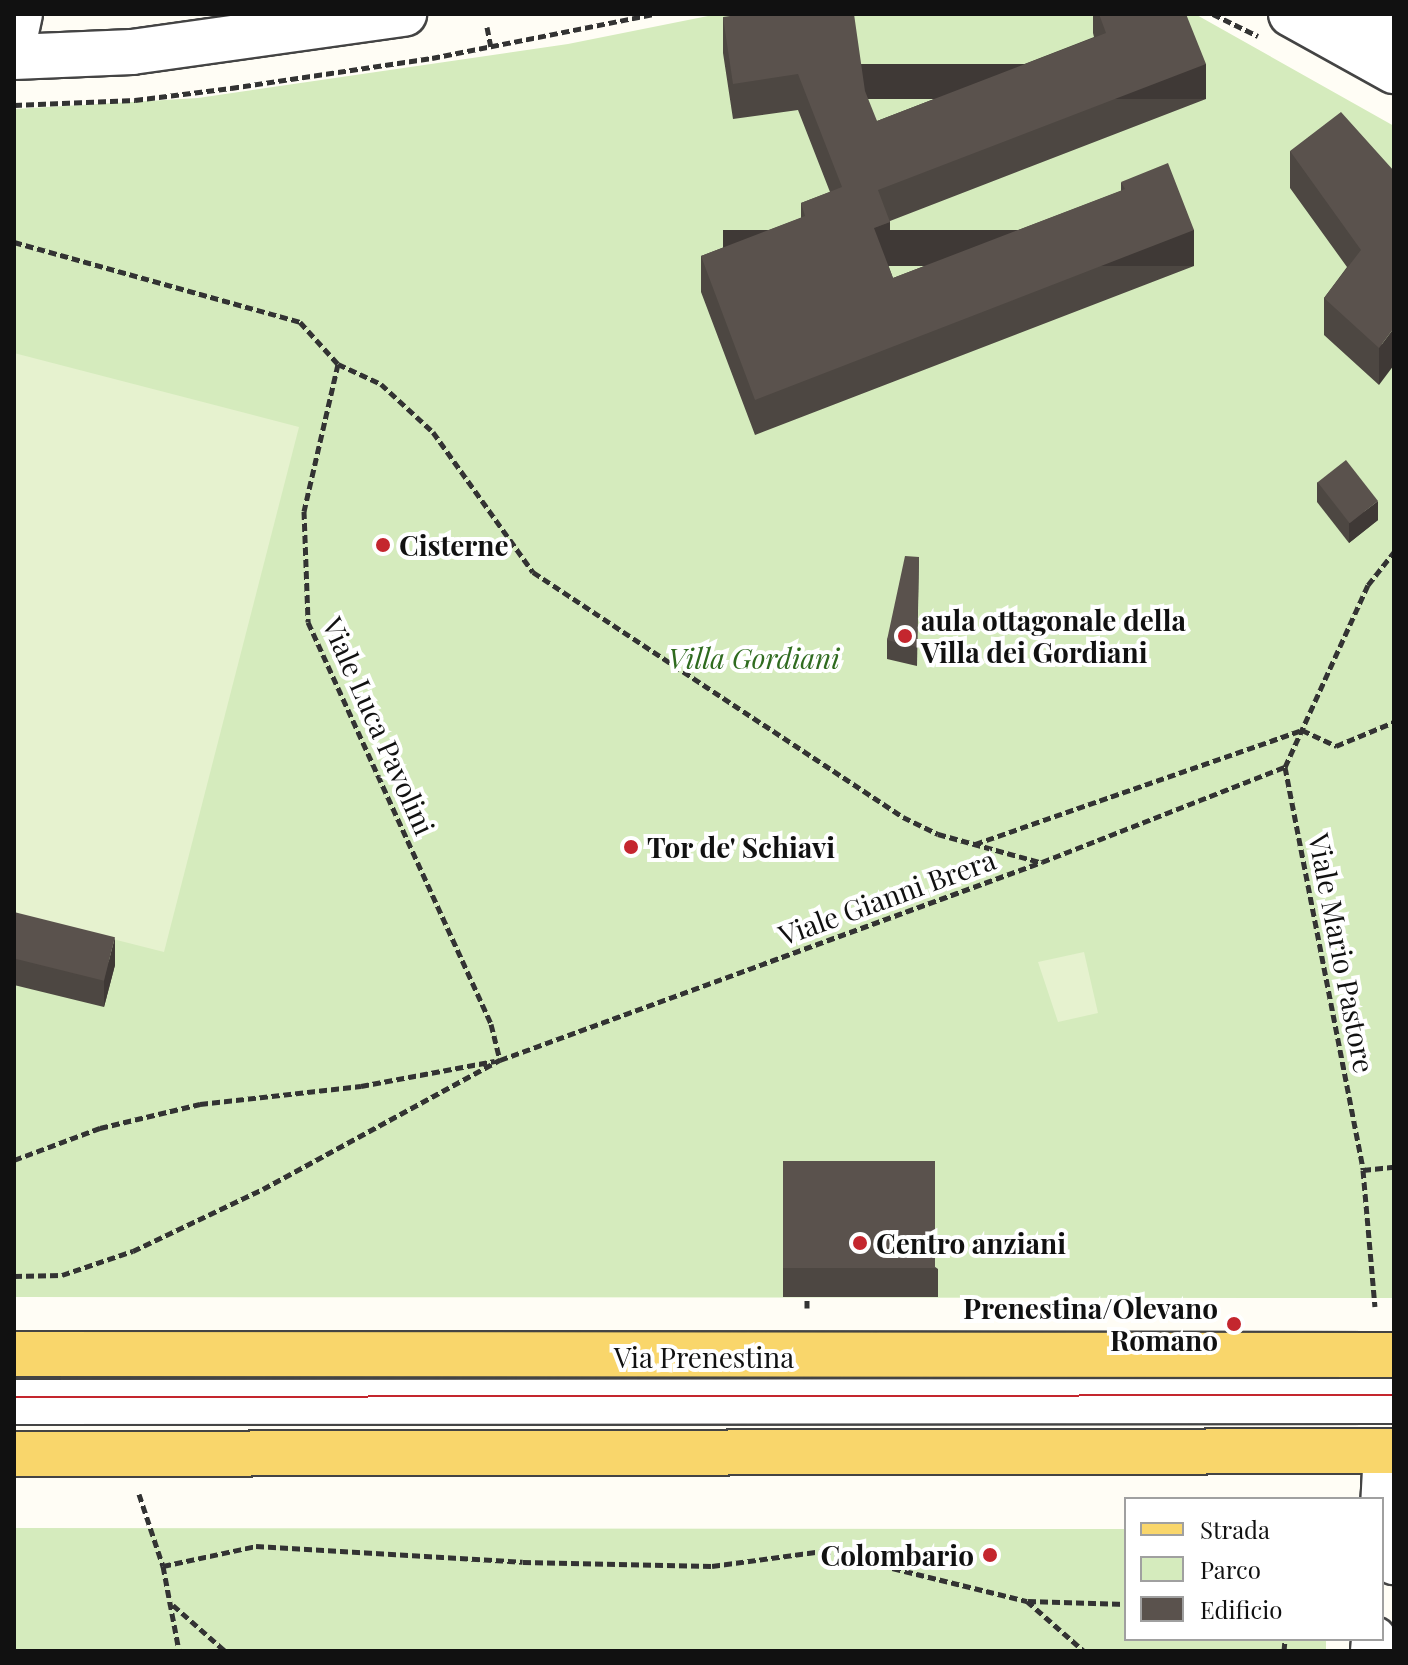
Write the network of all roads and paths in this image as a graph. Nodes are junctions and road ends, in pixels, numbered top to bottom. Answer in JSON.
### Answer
{"nodes":[{"id":1,"x":20,"y":14,"type":"edge"},
{"id":2,"x":404,"y":14,"type":"edge"},
{"id":3,"x":655,"y":14,"type":"edge"},
{"id":4,"x":1291,"y":14,"type":"edge"},
{"id":5,"x":1350,"y":14,"type":"edge"},
{"id":6,"x":305,"y":22,"type":"edge"},
{"id":7,"x":487,"y":27,"type":"dead end"},
{"id":8,"x":1394,"y":34,"type":"edge"},
{"id":9,"x":14,"y":42,"type":"edge"},
{"id":10,"x":491,"y":47,"type":"junction"},
{"id":11,"x":14,"y":57,"type":"edge"},
{"id":12,"x":1394,"y":71,"type":"edge"},
{"id":13,"x":14,"y":105,"type":"edge"},
{"id":14,"x":14,"y":242,"type":"edge"},
{"id":15,"x":338,"y":364,"type":"junction"},
{"id":16,"x":1394,"y":552,"type":"edge"},
{"id":17,"x":1394,"y":722,"type":"edge"},
{"id":18,"x":1302,"y":730,"type":"junction"},
{"id":19,"x":1285,"y":767,"type":"junction"},
{"id":20,"x":972,"y":845,"type":"junction"},
{"id":21,"x":1042,"y":862,"type":"junction"},
{"id":22,"x":500,"y":1060,"type":"junction"},
{"id":23,"x":14,"y":1160,"type":"edge"},
{"id":24,"x":1394,"y":1167,"type":"edge"},
{"id":25,"x":1363,"y":1170,"type":"junction"},
{"id":26,"x":14,"y":1276,"type":"edge"},
{"id":27,"x":807,"y":1296,"type":"edge"},
{"id":28,"x":1375,"y":1306,"type":"dead end"},
{"id":29,"x":807,"y":1308,"type":"dead end"},
{"id":30,"x":14,"y":1354,"type":"edge"},
{"id":31,"x":1394,"y":1355,"type":"edge"},
{"id":32,"x":1394,"y":1401,"type":"edge"},
{"id":33,"x":14,"y":1402,"type":"edge"},
{"id":34,"x":1390,"y":1451,"type":"edge"},
{"id":35,"x":14,"y":1454,"type":"edge"},
{"id":36,"x":141,"y":1500,"type":"dead end"},
{"id":37,"x":1384,"y":1508,"type":"edge"},
{"id":38,"x":163,"y":1566,"type":"junction"},
{"id":39,"x":1027,"y":1601,"type":"junction"},
{"id":40,"x":172,"y":1604,"type":"junction"},
{"id":41,"x":1124,"y":1604,"type":"edge"},
{"id":42,"x":179,"y":1651,"type":"edge"},
{"id":43,"x":225,"y":1651,"type":"edge"},
{"id":44,"x":1084,"y":1651,"type":"edge"}],
"edges":[{"from":1,"to":9,"type":"street"},
{"from":2,"to":6,"type":"street"},
{"from":3,"to":10,"type":"path"},
{"from":4,"to":12,"type":"street"},
{"from":5,"to":8,"type":"street"},
{"from":6,"to":11,"type":"street"},
{"from":7,"to":10,"type":"path"},
{"from":10,"to":13,"type":"path"},
{"from":14,"to":15,"type":"path"},
{"from":15,"to":20,"type":"path"},
{"from":15,"to":22,"type":"path","name":"Viale Luca Pavolini"},
{"from":16,"to":18,"type":"path"},
{"from":17,"to":18,"type":"path"},
{"from":18,"to":19,"type":"path"},
{"from":18,"to":20,"type":"path"},
{"from":19,"to":21,"type":"path","name":"Viale Gianni Brera"},
{"from":19,"to":25,"type":"path","name":"Viale Mario Pastore"},
{"from":20,"to":21,"type":"path"},
{"from":21,"to":22,"type":"path","name":"Viale Gianni Brera"},
{"from":22,"to":23,"type":"path"},
{"from":22,"to":26,"type":"path"},
{"from":24,"to":25,"type":"path"},
{"from":25,"to":28,"type":"path","name":"Viale Mario Pastore"},
{"from":27,"to":29,"type":"path"},
{"from":30,"to":31,"type":"main road","name":"Via Prenestina"},
{"from":32,"to":33,"type":"street"},
{"from":34,"to":35,"type":"main road"},
{"from":34,"to":37,"type":"street"},
{"from":36,"to":38,"type":"path"},
{"from":38,"to":39,"type":"path"},
{"from":38,"to":40,"type":"path"},
{"from":39,"to":41,"type":"path"},
{"from":39,"to":44,"type":"path"},
{"from":40,"to":42,"type":"path"},
{"from":40,"to":43,"type":"path"}]}
